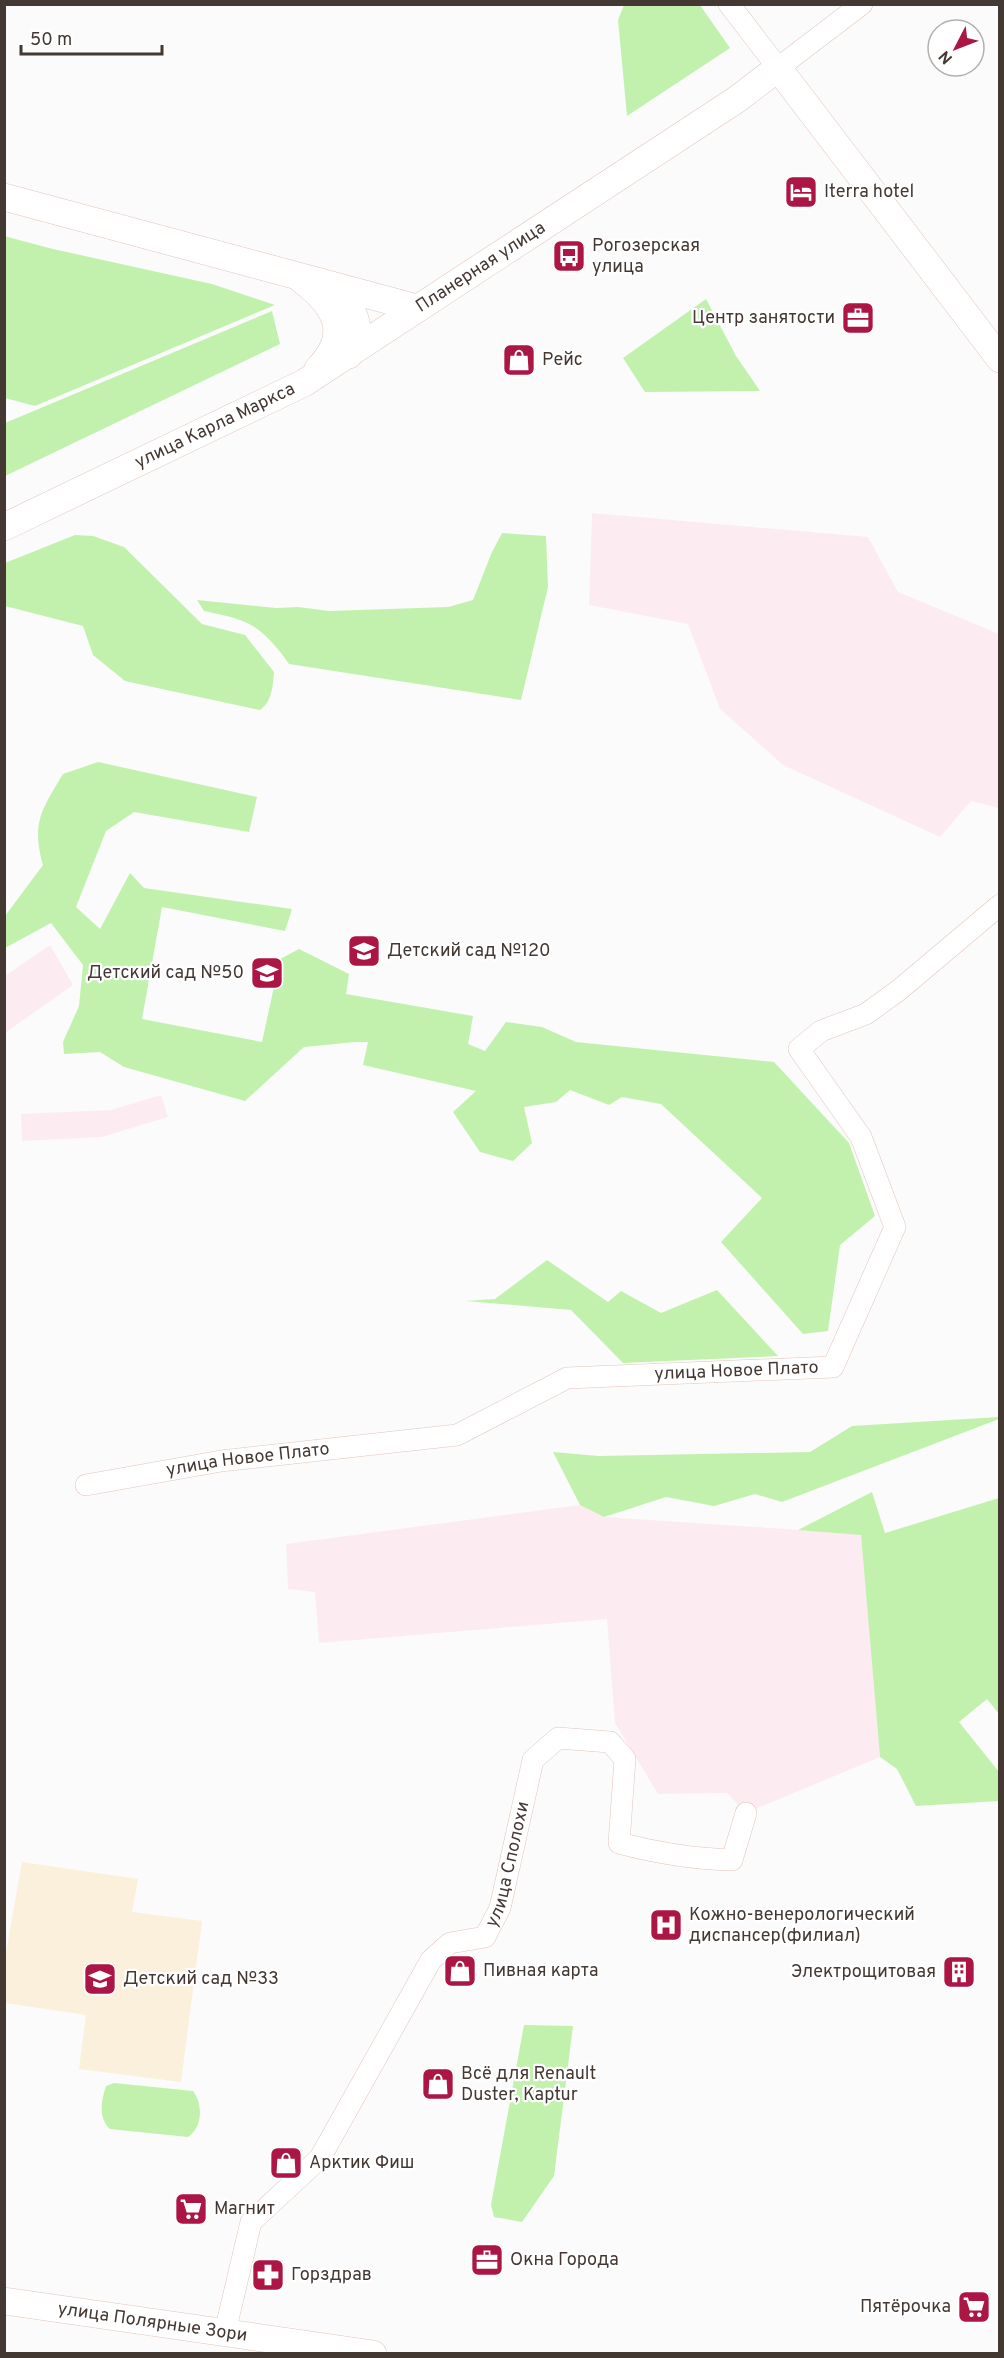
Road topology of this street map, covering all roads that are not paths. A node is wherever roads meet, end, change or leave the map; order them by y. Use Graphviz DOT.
graph roads {
  1 [pos="729,4"];
  2 [pos="862,4"];
  3 [pos="778,68"];
  4 [pos="4,197"];
  5 [pos="309,280"];
  6 [pos="417,308"];
  7 [pos="349,354"];
  8 [pos="999,359"];
  9 [pos="304,383"];
  10 [pos="4,527"];
  11 [pos="999,904"];
  12 [pos="86,1485"];
  13 [pos="746,1813"];
  14 [pos="4,2301"];
  15 [pos="225,2331"];
  16 [pos="373,2354"];
  1 -- 3 [label="street"];
  2 -- 3 [label="street"];
  3 -- 6 [label="main road, Планерная улица"];
  3 -- 8 [label="main road"];
  4 -- 5 [label="main road, Планерная улица"];
  5 -- 6 [label="main road, Планерная улица"];
  5 -- 7 [label="main road"];
  5 -- 9 [label="main road"];
  6 -- 7 [label="main road, улица Карла Маркса"];
  7 -- 9 [label="main road, улица Карла Маркса"];
  9 -- 10 [label="main road, улица Карла Маркса"];
  11 -- 12 [label="street, улица Новое Плато"];
  13 -- 15 [label="street, улица Сполохи"];
  14 -- 15 [label="main road, улица Полярные Зори"];
  15 -- 16 [label="main road, улица Полярные Зори"];
}
